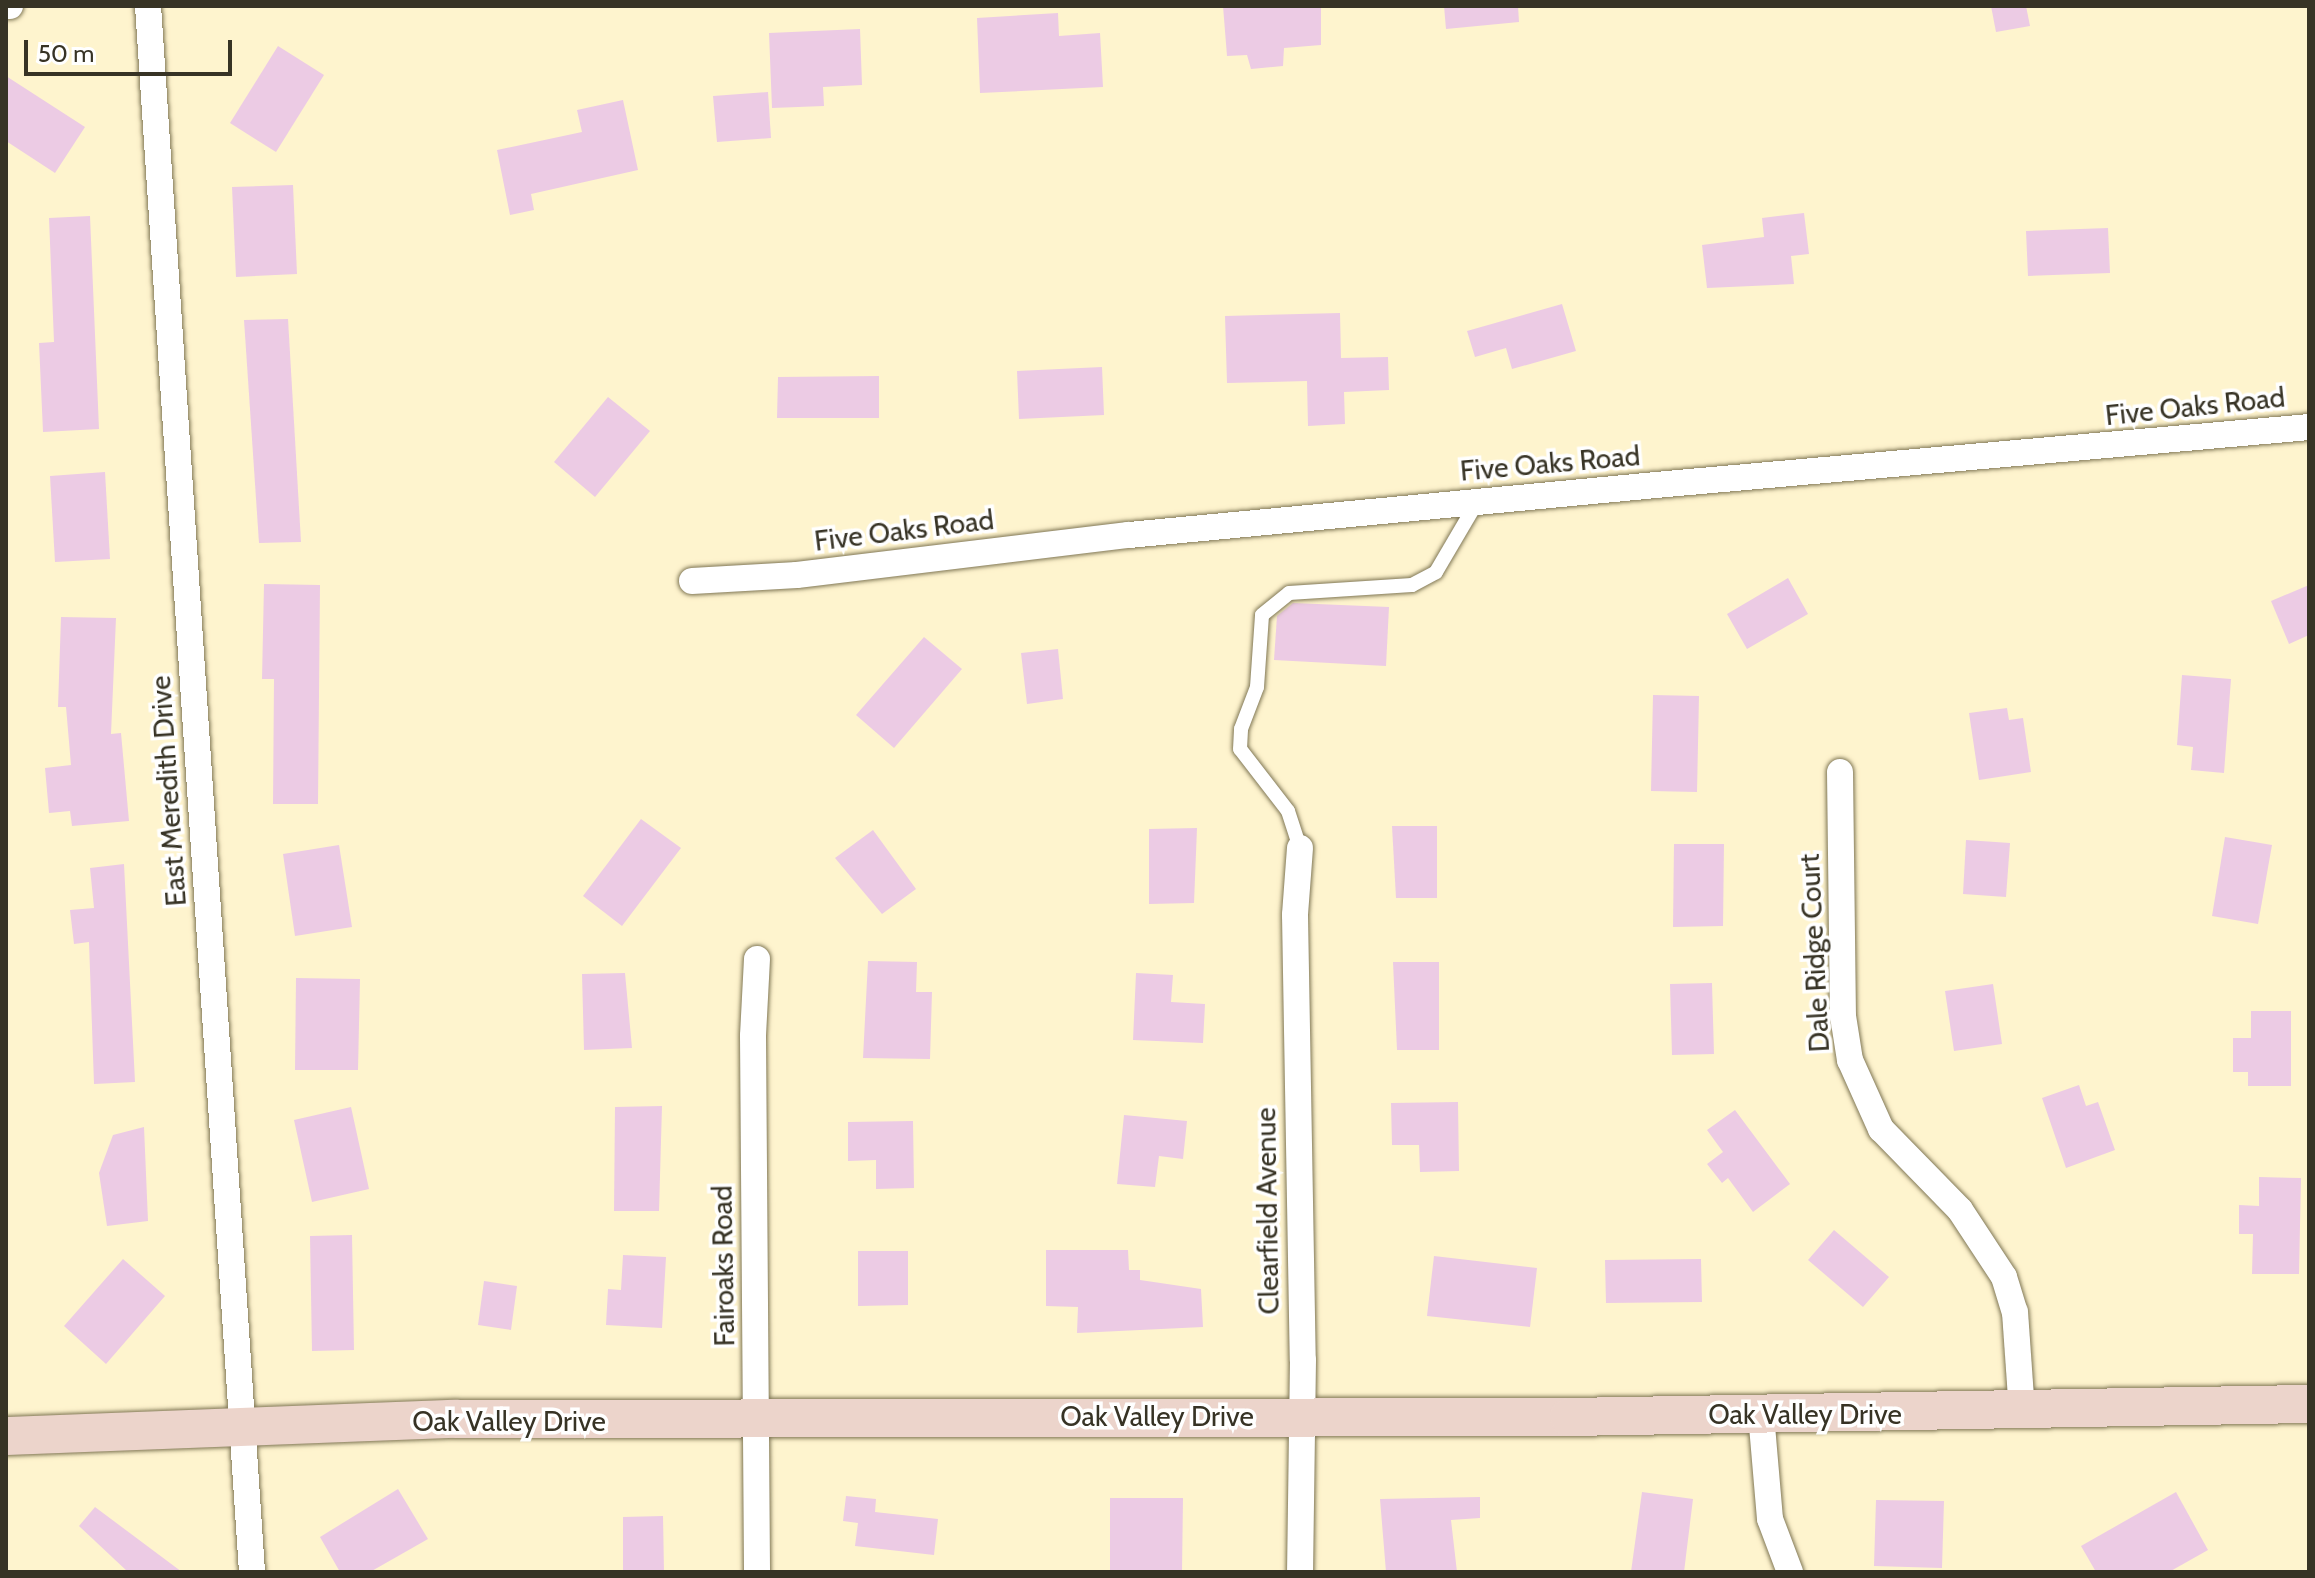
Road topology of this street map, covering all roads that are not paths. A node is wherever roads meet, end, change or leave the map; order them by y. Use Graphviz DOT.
graph roads {
  1 [pos="148,6"];
  2 [pos="2309,427"];
  3 [pos="1477,502"];
  4 [pos="692,581"];
  5 [pos="1840,772"];
  6 [pos="1300,848"];
  7 [pos="757,959"];
  8 [pos="2309,1404"];
  9 [pos="2022,1411"];
  10 [pos="1761,1414"];
  11 [pos="1301,1415"];
  12 [pos="756,1419"];
  13 [pos="243,1427"];
  14 [pos="6,1436"];
  15 [pos="252,1572"];
  16 [pos="757,1572"];
  17 [pos="1300,1572"];
  18 [pos="1790,1572"];
  1 -- 13 [label="street, East Meredith Drive"];
  2 -- 3 [label="street, Five Oaks Road"];
  3 -- 4 [label="street, Five Oaks Road"];
  3 -- 6 [label="lane"];
  5 -- 9 [label="street, Dale Ridge Court"];
  6 -- 11 [label="street, Clearfield Avenue"];
  7 -- 12 [label="street, Fairoaks Road"];
  8 -- 9 [label="street, Oak Valley Drive"];
  9 -- 10 [label="street, Oak Valley Drive"];
  10 -- 11 [label="street, Oak Valley Drive"];
  10 -- 18 [label="street"];
  11 -- 12 [label="street, Oak Valley Drive"];
  11 -- 17 [label="street, Clearfield Avenue"];
  12 -- 13 [label="street, Oak Valley Drive"];
  12 -- 16 [label="street, Fairoaks Road"];
  13 -- 14 [label="street, Oak Valley Drive"];
  13 -- 15 [label="street, East Meredith Drive"];
}
